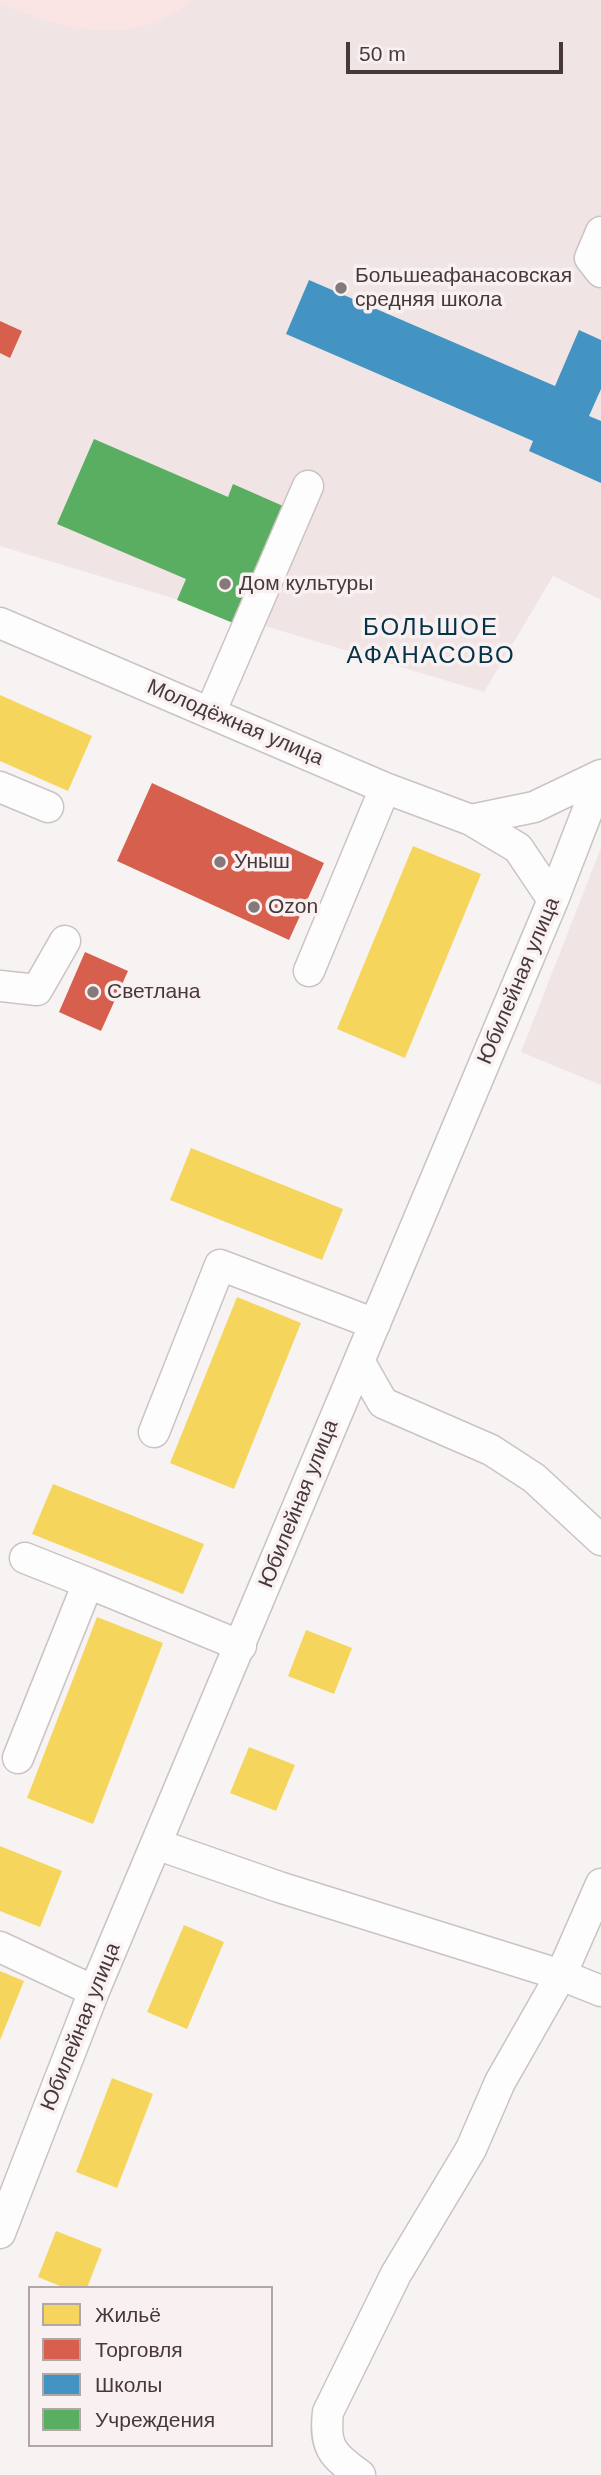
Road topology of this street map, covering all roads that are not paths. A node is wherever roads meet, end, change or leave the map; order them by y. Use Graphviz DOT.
graph roads {
  1 [pos="601,232"];
  2 [pos="601,272"];
  3 [pos="308,486"];
  4 [pos="0,623"];
  5 [pos="210,713"];
  6 [pos="601,775"];
  7 [pos="0,787"];
  8 [pos="385,788"];
  9 [pos="47,807"];
  10 [pos="471,820"];
  11 [pos="553,900"];
  12 [pos="65,941"];
  13 [pos="309,971"];
  14 [pos="0,986"];
  15 [pos="375,1324"];
  16 [pos="359,1361"];
  17 [pos="154,1432"];
  18 [pos="601,1540"];
  19 [pos="25,1558"];
  20 [pos="88,1583"];
  21 [pos="240,1646"];
  22 [pos="18,1758"];
  23 [pos="156,1844"];
  24 [pos="601,1884"];
  25 [pos="0,1947"];
  26 [pos="561,1975"];
  27 [pos="94,1991"];
  28 [pos="601,1991"];
  29 [pos="0,2233"];
  30 [pos="360,2475"];
  1 -- 2 [label="street"];
  3 -- 5 [label="street"];
  4 -- 5 [label="street, Молодёжная улица"];
  5 -- 8 [label="street, Молодёжная улица"];
  6 -- 10 [label="street"];
  6 -- 11 [label="street, Юбилейная улица"];
  7 -- 9 [label="street"];
  8 -- 10 [label="street, Молодёжная улица"];
  8 -- 13 [label="street"];
  10 -- 11 [label="street, Молодёжная улица"];
  11 -- 15 [label="street, Юбилейная улица"];
  12 -- 14 [label="street"];
  15 -- 16 [label="street, Юбилейная улица"];
  15 -- 17 [label="street"];
  16 -- 18 [label="street"];
  16 -- 21 [label="street, Юбилейная улица"];
  19 -- 20 [label="street"];
  20 -- 21 [label="street"];
  20 -- 22 [label="street"];
  21 -- 23 [label="street, Юбилейная улица"];
  23 -- 26 [label="street"];
  23 -- 27 [label="street, Юбилейная улица"];
  24 -- 26 [label="street"];
  25 -- 27 [label="street"];
  26 -- 28 [label="street"];
  26 -- 30 [label="street"];
  27 -- 29 [label="street, Юбилейная улица"];
}
